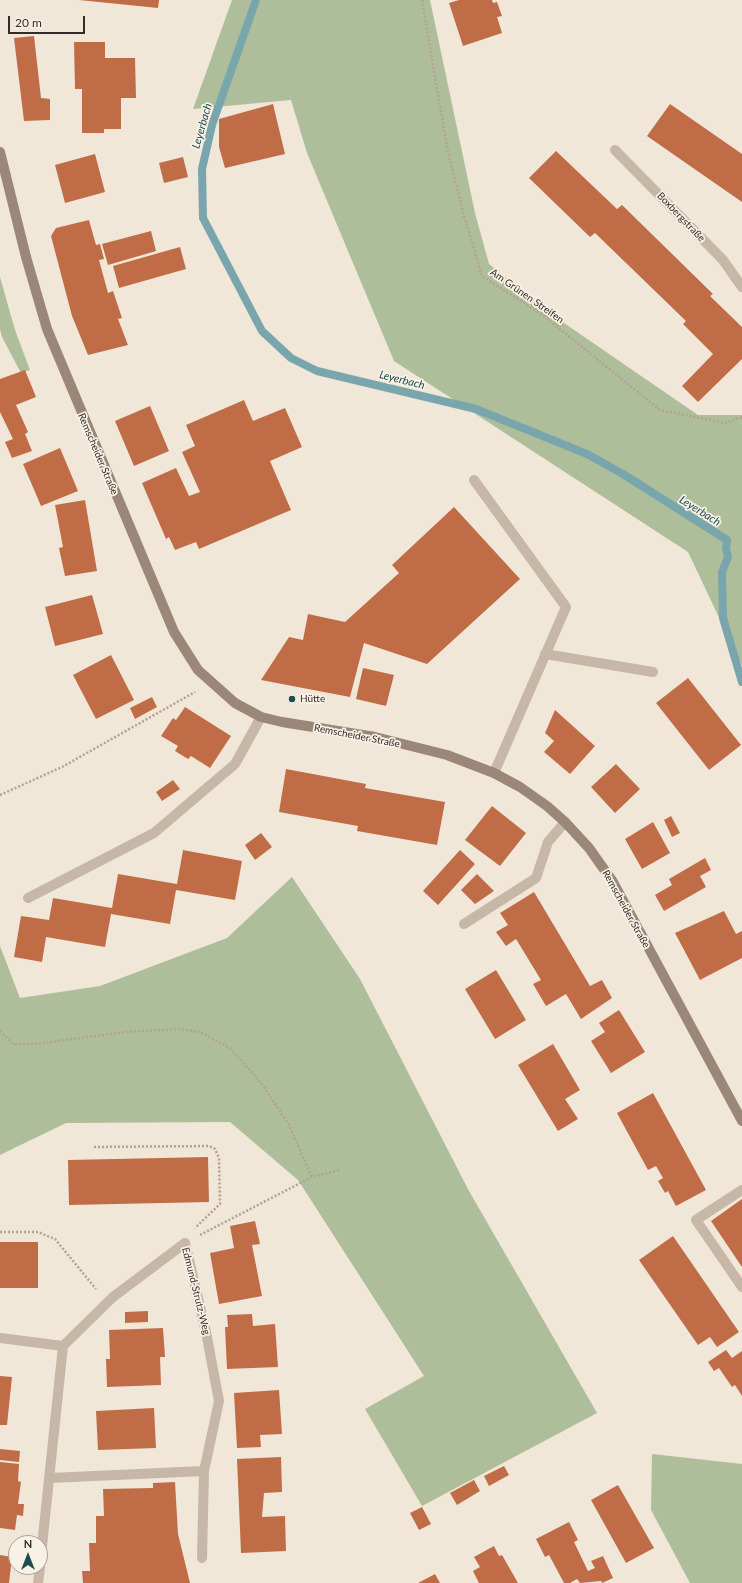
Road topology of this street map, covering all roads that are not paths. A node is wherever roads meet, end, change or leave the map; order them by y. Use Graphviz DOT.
graph roads {
  1 [pos="615,150"];
  2 [pos="0,152"];
  3 [pos="742,287"];
  4 [pos="474,480"];
  5 [pos="545,654"];
  6 [pos="653,672"];
  7 [pos="261,717"];
  8 [pos="494,773"];
  9 [pos="565,822"];
  10 [pos="28,898"];
  11 [pos="464,924"];
  12 [pos="742,1121"];
  13 [pos="742,1190"];
  14 [pos="742,1287"];
  15 [pos="0,1338"];
  16 [pos="63,1346"];
  17 [pos="204,1471"];
  18 [pos="50,1478"];
  19 [pos="44,1535"];
  20 [pos="202,1558"];
  1 -- 3 [label="street, Boxbergstraße"];
  2 -- 7 [label="main road, Remscheider Straße"];
  4 -- 5 [label="street"];
  5 -- 6 [label="street"];
  5 -- 8 [label="street"];
  7 -- 8 [label="main road, Remscheider Straße"];
  7 -- 10 [label="street"];
  8 -- 9 [label="main road, Remscheider Straße"];
  9 -- 11 [label="street"];
  9 -- 12 [label="main road, Remscheider Straße"];
  13 -- 14 [label="street"];
  15 -- 16 [label="street"];
  16 -- 17 [label="street, Edmund-Strutz-Weg"];
  16 -- 18 [label="street"];
  17 -- 18 [label="street"];
  17 -- 20 [label="street, Edmund-Strutz-Weg"];
  18 -- 19 [label="street"];
}
